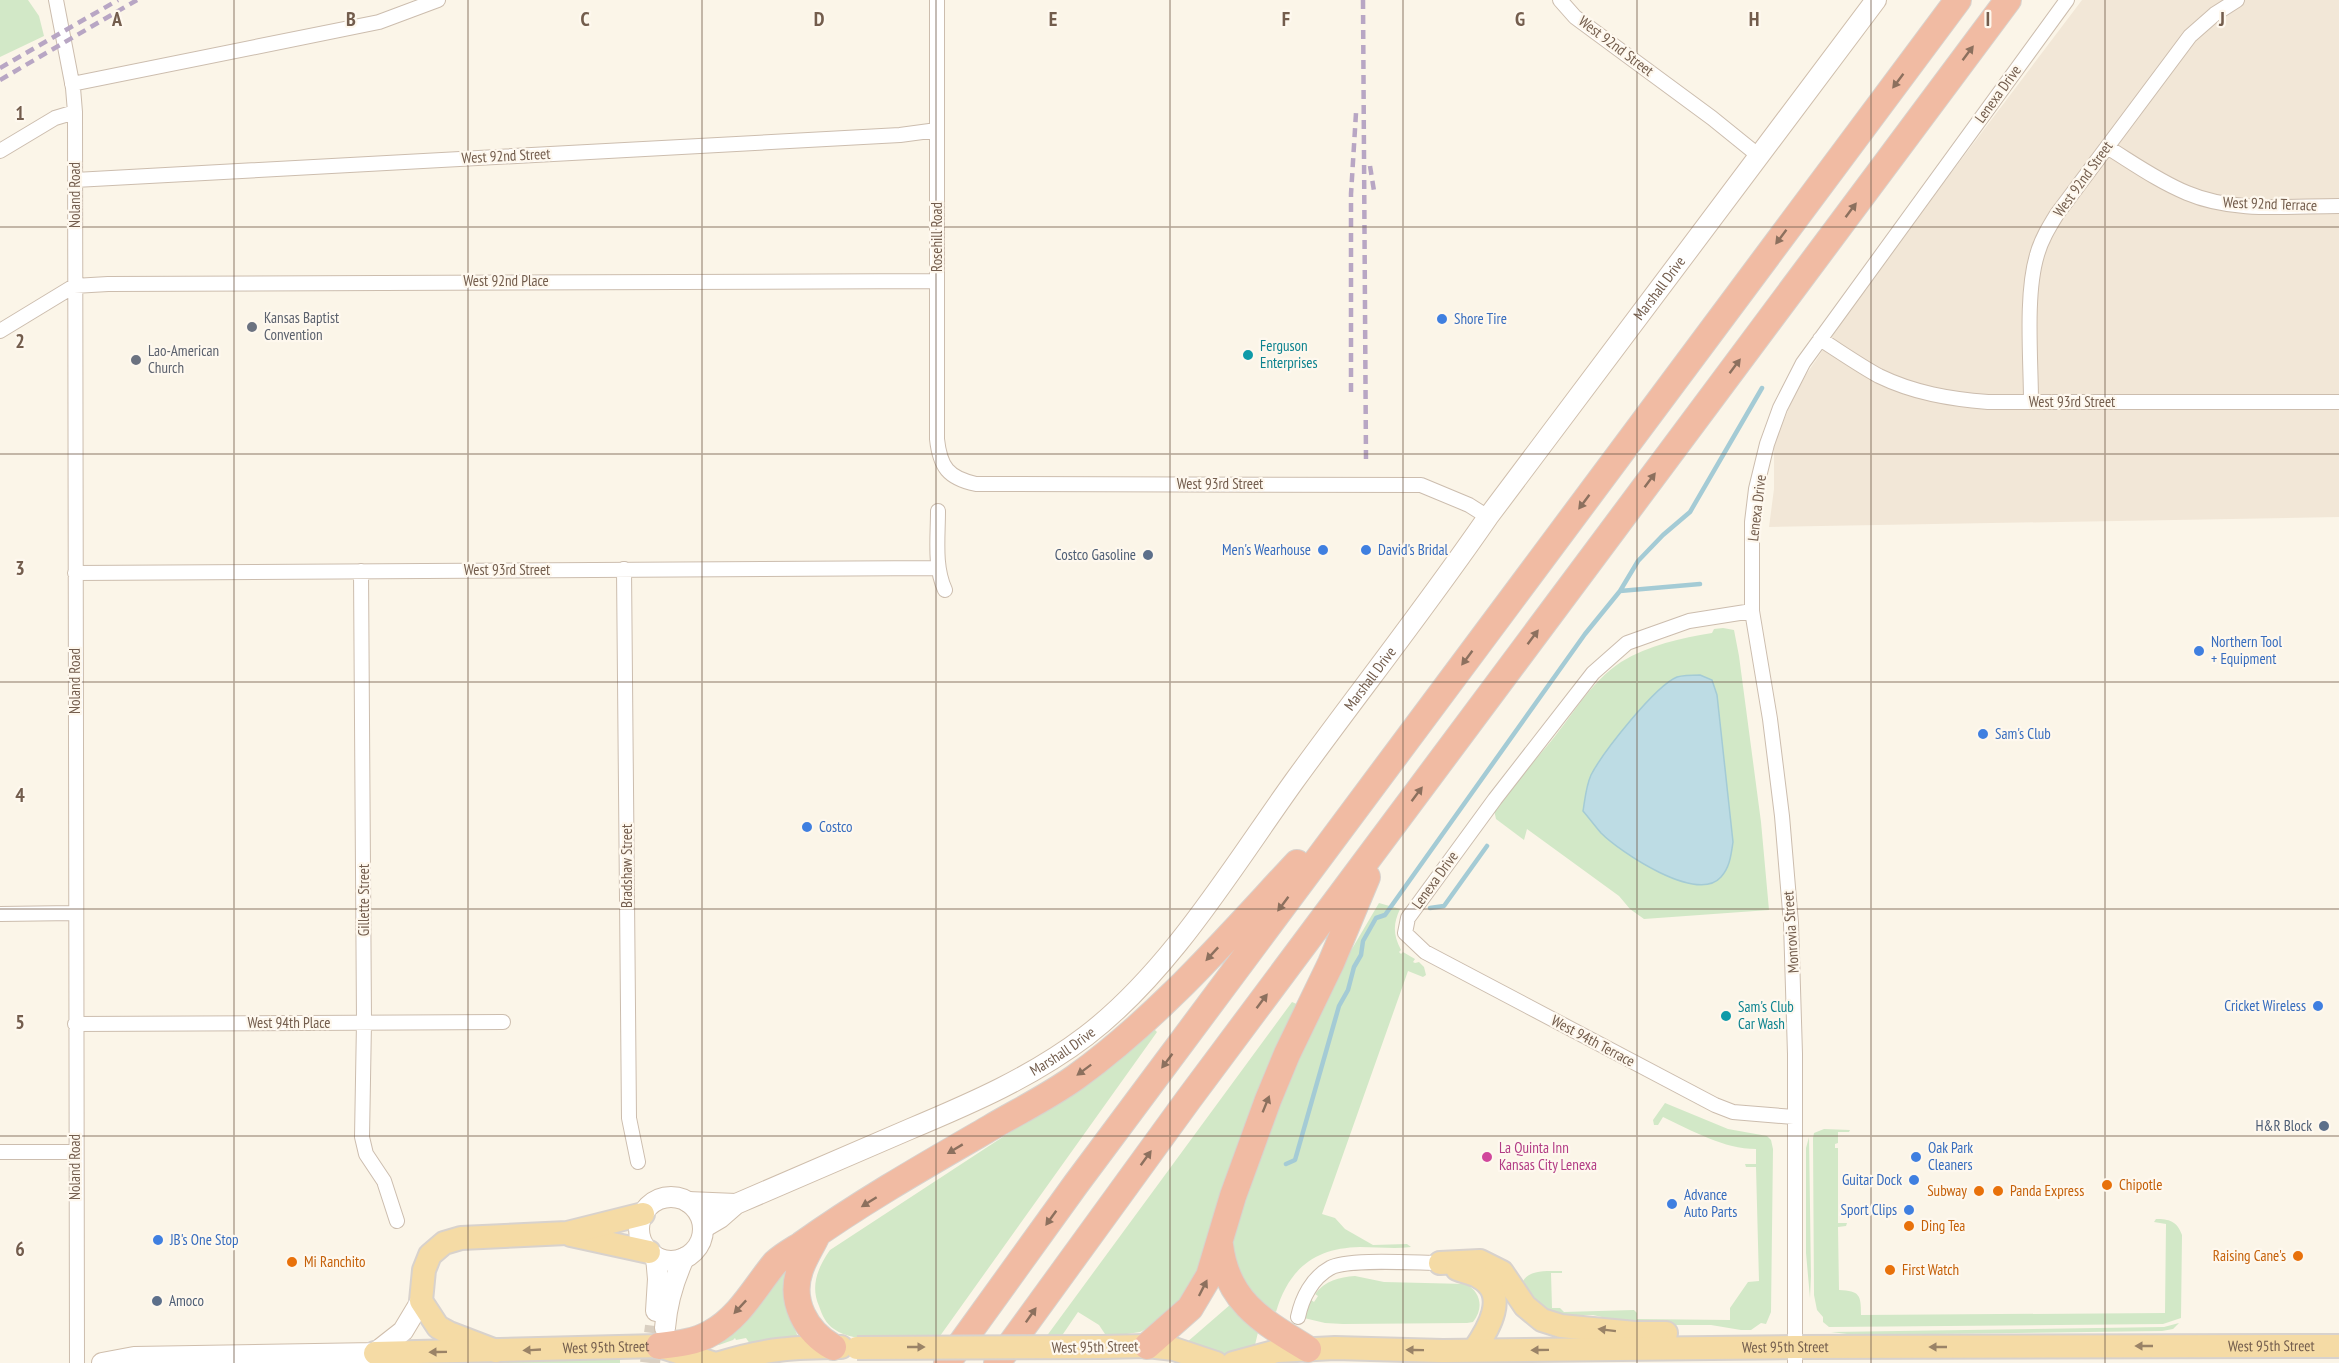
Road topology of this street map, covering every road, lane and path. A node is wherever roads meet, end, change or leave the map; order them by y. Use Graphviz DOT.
graph roads {
  1 [pos="56,0"];
  2 [pos="438,0"];
  3 [pos="937,0"];
  4 [pos="1560,0"];
  5 [pos="1876,0"];
  6 [pos="1958,0"];
  7 [pos="2007,0"];
  8 [pos="2067,0"];
  9 [pos="2237,0"];
  10 [pos="72,84"];
  11 [pos="75,112"];
  12 [pos="937,130"];
  13 [pos="2107,147"];
  14 [pos="0,151"];
  15 [pos="1759,156"];
  16 [pos="75,180"];
  17 [pos="2339,206"];
  18 [pos="937,281"];
  19 [pos="74,286"];
  20 [pos="0,331"];
  21 [pos="1820,339"];
  22 [pos="2031,402"];
  23 [pos="2339,402"];
  24 [pos="947,471"];
  25 [pos="938,511"];
  26 [pos="1488,518"];
  27 [pos="938,568"];
  28 [pos="624,569"];
  29 [pos="361,571"];
  30 [pos="75,573"];
  31 [pos="945,590"];
  32 [pos="1752,611"];
  33 [pos="1381,773"];
  34 [pos="1382,840"];
  35 [pos="75,913"];
  36 [pos="0,914"];
  37 [pos="1405,933"];
  38 [pos="364,1022"];
  39 [pos="503,1022"];
  40 [pos="75,1024"];
  41 [pos="1794,1117"];
  42 [pos="0,1152"];
  43 [pos="75,1152"];
  44 [pos="638,1162"];
  45 [pos="688,1202"];
  46 [pos="736,1204"];
  47 [pos="643,1214"];
  48 [pos="396,1221"];
  49 [pos="703,1228"];
  50 [pos="819,1232"];
  51 [pos="567,1233"];
  52 [pos="1220,1242"];
  53 [pos="652,1255"];
  54 [pos="684,1258"];
  55 [pos="1440,1263"];
  56 [pos="421,1301"];
  57 [pos="1298,1317"];
  58 [pos="659,1333"];
  59 [pos="1147,1346"];
  60 [pos="2339,1346"];
  61 [pos="845,1347"];
  62 [pos="1308,1348"];
  63 [pos="1725,1348"];
  64 [pos="1474,1350"];
  65 [pos="496,1351"];
  66 [pos="375,1353"];
  67 [pos="1795,1355"];
  68 [pos="2204,1357"];
  69 [pos="77,1363"];
  70 [pos="102,1363"];
  71 [pos="712,1363"];
  72 [pos="720,1363"];
  73 [pos="947,1363"];
  74 [pos="997,1363"];
  75 [pos="1216,1363"];
  76 [pos="1233,1363"];
  1 -- 10 [label="street, Noland Road"];
  2 -- 10 [label="street"];
  3 -- 12 [label="street, Rosehill Road"];
  4 -- 15 [label="street, West 92nd Street"];
  5 -- 15 [label="street, Marshall Drive"];
  6 -- 33 [label="highway, one-way"];
  34 -- 7 [label="highway, one-way"];
  8 -- 21 [label="street, Lenexa Drive"];
  9 -- 13 [label="street, West 92nd Street"];
  10 -- 11 [label="street, Noland Road"];
  11 -- 14 [label="street"];
  11 -- 16 [label="street, Noland Road"];
  12 -- 16 [label="street, West 92nd Street"];
  12 -- 18 [label="street, Rosehill Road"];
  13 -- 17 [label="street, West 92nd Terrace"];
  13 -- 22 [label="street, West 92nd Street"];
  15 -- 26 [label="street, Marshall Drive"];
  16 -- 19 [label="street, Noland Road"];
  18 -- 19 [label="street, West 92nd Place"];
  18 -- 24 [label="street, Rosehill Road"];
  19 -- 20 [label="street"];
  19 -- 30 [label="street, Noland Road"];
  21 -- 22 [label="street, West 93rd Street"];
  21 -- 32 [label="street, Lenexa Drive"];
  22 -- 23 [label="street, West 93rd Street"];
  24 -- 26 [label="street, West 93rd Street"];
  25 -- 27 [label="street"];
  26 -- 46 [label="street, Marshall Drive"];
  27 -- 28 [label="street, West 93rd Street"];
  27 -- 31 [label="street"];
  28 -- 29 [label="street, West 93rd Street"];
  28 -- 44 [label="street, Bradshaw Street"];
  29 -- 30 [label="street, West 93rd Street"];
  29 -- 38 [label="street, Gillette Street"];
  30 -- 35 [label="street, Noland Road"];
  32 -- 37 [label="street, Lenexa Drive"];
  32 -- 41 [label="street, Monrovia Street"];
  33 -- 50 [label="highway, one-way"];
  33 -- 73 [label="highway, one-way"];
  52 -- 34 [label="highway, one-way"];
  74 -- 34 [label="highway, one-way"];
  35 -- 36 [label="street"];
  35 -- 40 [label="street, Noland Road"];
  37 -- 41 [label="street, West 94th Terrace"];
  38 -- 39 [label="street, West 94th Place"];
  38 -- 40 [label="street, West 94th Place"];
  38 -- 48 [label="street, Gillette Street"];
  40 -- 43 [label="street, Noland Road"];
  41 -- 67 [label="street, Monrovia Street"];
  42 -- 43 [label="street"];
  43 -- 69 [label="street, Noland Road"];
  45 -- 46 [label="street, Marshall Drive"];
  45 -- 47 [label="street"];
  45 -- 49 [label="street"];
  46 -- 49 [label="street, Marshall Drive"];
  47 -- 51 [label="main road"];
  47 -- 53 [label="street"];
  49 -- 54 [label="street"];
  50 -- 58 [label="highway, one-way"];
  50 -- 61 [label="highway"];
  51 -- 53 [label="main road"];
  51 -- 56 [label="main road"];
  59 -- 52 [label="highway, one-way"];
  52 -- 62 [label="highway"];
  53 -- 54 [label="street"];
  53 -- 58 [label="street"];
  54 -- 58 [label="street"];
  55 -- 57 [label="street"];
  63 -- 55 [label="main road, one-way"];
  55 -- 64 [label="main road"];
  56 -- 65 [label="main road"];
  56 -- 66 [label="street"];
  58 -- 65 [label="main road, West 95th Street, one-way"];
  58 -- 71 [label="main road, West 95th Street"];
  61 -- 59 [label="main road, West 95th Street, one-way, bridge"];
  59 -- 75 [label="main road, West 95th Street"];
  60 -- 68 [label="main road, West 95th Street"];
  61 -- 72 [label="main road, West 95th Street"];
  64 -- 62 [label="main road, West 95th Street, one-way"];
  62 -- 76 [label="main road, West 95th Street"];
  63 -- 64 [label="main road, West 95th Street, one-way"];
  63 -- 67 [label="main road, West 95th Street"];
  65 -- 66 [label="main road, West 95th Street, one-way"];
  66 -- 70 [label="street, West 95th Street"];
  68 -- 67 [label="main road, West 95th Street, one-way"];
}
